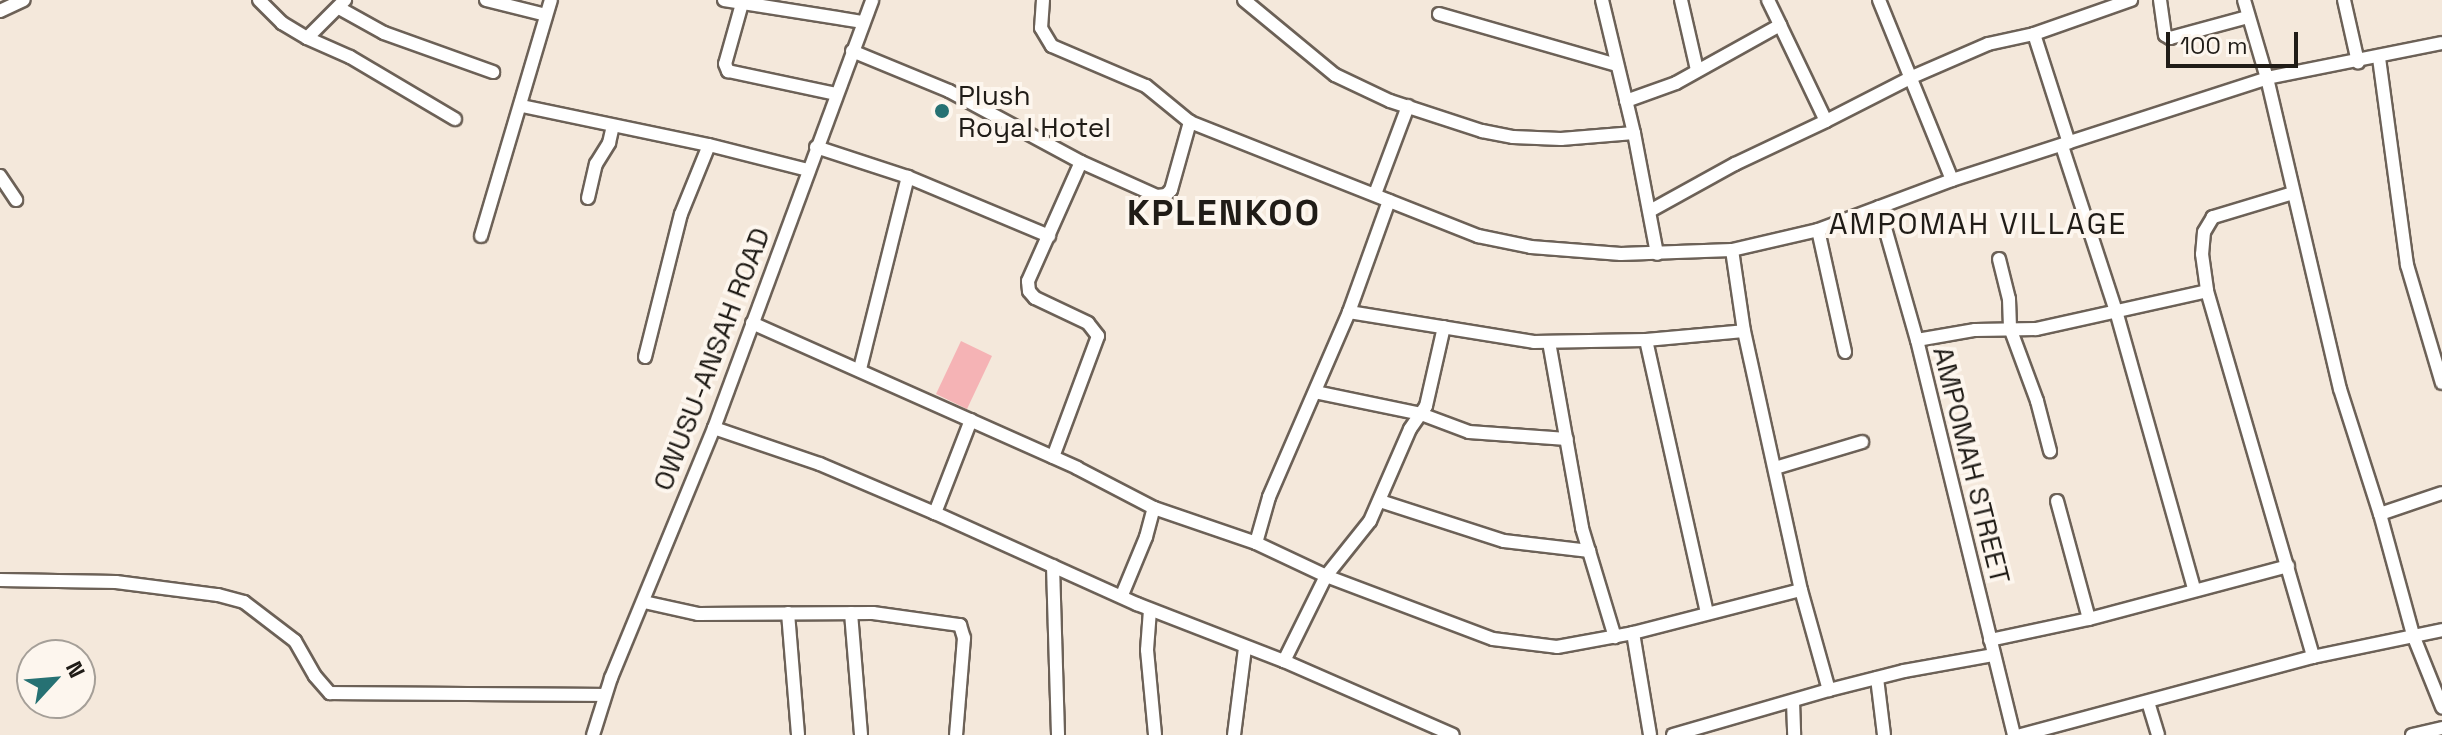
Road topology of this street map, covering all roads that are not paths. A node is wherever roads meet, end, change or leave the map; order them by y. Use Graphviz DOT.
graph roads {
  1 [pos="24,0"];
  2 [pos="259,0"];
  3 [pos="486,0"];
  4 [pos="551,0"];
  5 [pos="724,0"];
  6 [pos="872,0"];
  7 [pos="1043,0"];
  8 [pos="1244,0"];
  9 [pos="1602,0"];
  10 [pos="1681,0"];
  11 [pos="1768,0"];
  12 [pos="1879,0"];
  13 [pos="2131,0"];
  14 [pos="2160,0"];
  15 [pos="2244,0"];
  16 [pos="2344,0"];
  17 [pos="743,1"];
  18 [pos="342,4"];
  19 [pos="0,11"];
  20 [pos="1439,14"];
  21 [pos="546,15"];
  22 [pos="2248,17"];
  23 [pos="863,22"];
  24 [pos="1780,25"];
  25 [pos="2034,34"];
  26 [pos="307,38"];
  27 [pos="2442,43"];
  28 [pos="852,51"];
  29 [pos="2379,58"];
  30 [pos="2358,62"];
  31 [pos="1617,65"];
  32 [pos="1697,70"];
  33 [pos="493,72"];
  34 [pos="1912,77"];
  35 [pos="2267,78"];
  36 [pos="836,94"];
  37 [pos="1626,101"];
  38 [pos="522,106"];
  39 [pos="1408,106"];
  40 [pos="455,119"];
  41 [pos="1826,121"];
  42 [pos="1190,122"];
  43 [pos="613,126"];
  44 [pos="1634,133"];
  45 [pos="709,145"];
  46 [pos="2066,145"];
  47 [pos="816,147"];
  48 [pos="1081,162"];
  49 [pos="808,170"];
  50 [pos="0,176"];
  51 [pos="908,177"];
  52 [pos="1952,180"];
  53 [pos="2293,193"];
  54 [pos="1375,194"];
  55 [pos="588,198"];
  56 [pos="16,200"];
  57 [pos="1389,201"];
  58 [pos="1879,207"];
  59 [pos="1650,211"];
  60 [pos="1818,230"];
  61 [pos="481,236"];
  62 [pos="1049,236"];
  63 [pos="1732,250"];
  64 [pos="1657,254"];
  65 [pos="1999,259"];
  66 [pos="2207,291"];
  67 [pos="2116,311"];
  68 [pos="1349,312"];
  69 [pos="752,323"];
  70 [pos="1444,327"];
  71 [pos="2010,328"];
  72 [pos="1744,331"];
  73 [pos="1646,340"];
  74 [pos="1917,340"];
  75 [pos="1549,342"];
  76 [pos="1845,352"];
  77 [pos="645,357"];
  78 [pos="860,369"];
  79 [pos="2442,383"];
  80 [pos="1315,392"];
  81 [pos="1421,414"];
  82 [pos="971,420"];
  83 [pos="714,428"];
  84 [pos="1567,439"];
  85 [pos="1862,442"];
  86 [pos="2050,451"];
  87 [pos="1053,457"];
  88 [pos="1775,468"];
  89 [pos="2442,493"];
  90 [pos="1380,501"];
  91 [pos="2057,501"];
  92 [pos="1154,508"];
  93 [pos="935,513"];
  94 [pos="2380,514"];
  95 [pos="1256,543"];
  96 [pos="1589,551"];
  97 [pos="1053,566"];
  98 [pos="2288,566"];
  99 [pos="1326,576"];
  100 [pos="0,580"];
  101 [pos="2194,589"];
  102 [pos="1801,590"];
  103 [pos="1122,595"];
  104 [pos="644,602"];
  105 [pos="1150,610"];
  106 [pos="788,613"];
  107 [pos="851,613"];
  108 [pos="1707,613"];
  109 [pos="2089,619"];
  110 [pos="2442,630"];
  111 [pos="1633,633"];
  112 [pos="2413,635"];
  113 [pos="1615,637"];
  114 [pos="1990,640"];
  115 [pos="1245,648"];
  116 [pos="1993,655"];
  117 [pos="2313,657"];
  118 [pos="1284,661"];
  119 [pos="1877,678"];
  120 [pos="1829,690"];
  121 [pos="605,695"];
  122 [pos="1793,701"];
  123 [pos="2148,702"];
  124 [pos="2442,707"];
  125 [pos="2442,728"];
  126 [pos="1700,732"];
  127 [pos="593,735"];
  128 [pos="798,735"];
  129 [pos="861,735"];
  130 [pos="956,735"];
  131 [pos="1058,735"];
  132 [pos="1155,735"];
  133 [pos="1234,735"];
  134 [pos="1453,735"];
  135 [pos="1650,735"];
  136 [pos="1673,735"];
  137 [pos="1794,735"];
  138 [pos="1884,735"];
  139 [pos="2014,735"];
  140 [pos="2021,735"];
  141 [pos="2158,735"];
  142 [pos="2413,735"];
  1 -- 19 [label="street"];
  2 -- 26 [label="street"];
  3 -- 21 [label="street"];
  4 -- 21 [label="street"];
  5 -- 17 [label="street"];
  6 -- 23 [label="street, OWUSU-ANSAH ROAD"];
  7 -- 42 [label="street"];
  8 -- 39 [label="street"];
  9 -- 31 [label="street"];
  10 -- 32 [label="street"];
  11 -- 24 [label="street"];
  12 -- 34 [label="street"];
  13 -- 25 [label="street"];
  14 -- 22 [label="street"];
  15 -- 22 [label="street"];
  16 -- 30 [label="street"];
  17 -- 23 [label="street"];
  17 -- 36 [label="street"];
  18 -- 26 [label="street"];
  18 -- 33 [label="street"];
  20 -- 31 [label="street"];
  21 -- 38 [label="street"];
  22 -- 35 [label="street"];
  23 -- 28 [label="street, OWUSU-ANSAH ROAD"];
  24 -- 32 [label="street"];
  24 -- 41 [label="street"];
  25 -- 34 [label="street"];
  25 -- 46 [label="street"];
  26 -- 40 [label="street"];
  27 -- 29 [label="street"];
  28 -- 36 [label="street, OWUSU-ANSAH ROAD"];
  28 -- 48 [label="street"];
  29 -- 30 [label="street"];
  29 -- 79 [label="street"];
  30 -- 35 [label="street"];
  31 -- 37 [label="street"];
  32 -- 37 [label="street"];
  34 -- 41 [label="street"];
  34 -- 52 [label="street"];
  35 -- 46 [label="street"];
  35 -- 53 [label="street"];
  36 -- 47 [label="street, OWUSU-ANSAH ROAD"];
  37 -- 44 [label="street"];
  38 -- 43 [label="street"];
  38 -- 61 [label="street"];
  39 -- 44 [label="street"];
  39 -- 54 [label="street"];
  41 -- 59 [label="street"];
  42 -- 48 [label="street"];
  42 -- 54 [label="street"];
  43 -- 45 [label="street"];
  43 -- 55 [label="street"];
  44 -- 59 [label="street"];
  45 -- 49 [label="street"];
  45 -- 77 [label="street"];
  46 -- 52 [label="street"];
  46 -- 67 [label="street"];
  47 -- 49 [label="street, OWUSU-ANSAH ROAD"];
  47 -- 51 [label="street"];
  48 -- 62 [label="street"];
  49 -- 69 [label="street, OWUSU-ANSAH ROAD"];
  50 -- 56 [label="street"];
  51 -- 62 [label="street"];
  51 -- 78 [label="street"];
  52 -- 58 [label="street"];
  53 -- 66 [label="street"];
  53 -- 94 [label="street"];
  54 -- 57 [label="street"];
  57 -- 64 [label="street"];
  57 -- 68 [label="street"];
  58 -- 60 [label="street"];
  58 -- 74 [label="street, AMPOMAH STREET"];
  59 -- 64 [label="street"];
  60 -- 63 [label="street"];
  60 -- 76 [label="street"];
  62 -- 87 [label="street"];
  63 -- 64 [label="street"];
  63 -- 72 [label="street"];
  65 -- 71 [label="street"];
  66 -- 67 [label="street"];
  66 -- 98 [label="street"];
  67 -- 71 [label="street"];
  67 -- 101 [label="street"];
  68 -- 70 [label="street"];
  68 -- 80 [label="street"];
  69 -- 78 [label="street"];
  69 -- 83 [label="street, OWUSU-ANSAH ROAD"];
  70 -- 75 [label="street"];
  70 -- 81 [label="street"];
  71 -- 74 [label="street"];
  71 -- 86 [label="street"];
  72 -- 73 [label="street"];
  72 -- 88 [label="street"];
  73 -- 75 [label="street"];
  73 -- 108 [label="street"];
  74 -- 114 [label="street, AMPOMAH STREET"];
  75 -- 84 [label="street"];
  78 -- 82 [label="street"];
  80 -- 81 [label="street"];
  80 -- 95 [label="street"];
  81 -- 84 [label="street"];
  81 -- 90 [label="street"];
  82 -- 87 [label="street"];
  82 -- 93 [label="street"];
  83 -- 93 [label="street"];
  83 -- 104 [label="street, OWUSU-ANSAH ROAD"];
  84 -- 96 [label="street"];
  85 -- 88 [label="street"];
  87 -- 92 [label="street"];
  88 -- 102 [label="street"];
  89 -- 94 [label="street"];
  90 -- 96 [label="street"];
  90 -- 99 [label="street"];
  91 -- 109 [label="street"];
  92 -- 95 [label="street"];
  92 -- 103 [label="street"];
  93 -- 97 [label="street"];
  94 -- 112 [label="street"];
  95 -- 99 [label="street"];
  96 -- 113 [label="street"];
  97 -- 103 [label="street"];
  97 -- 131 [label="street"];
  98 -- 101 [label="street"];
  98 -- 117 [label="street"];
  99 -- 113 [label="street"];
  99 -- 118 [label="street"];
  100 -- 121 [label="street"];
  101 -- 109 [label="street"];
  102 -- 108 [label="street"];
  102 -- 120 [label="street"];
  103 -- 105 [label="street"];
  104 -- 106 [label="street"];
  104 -- 121 [label="street, OWUSU-ANSAH ROAD"];
  105 -- 115 [label="street"];
  105 -- 132 [label="street"];
  106 -- 107 [label="street"];
  106 -- 128 [label="street"];
  107 -- 129 [label="street"];
  107 -- 130 [label="street"];
  108 -- 111 [label="street"];
  109 -- 114 [label="street"];
  110 -- 112 [label="street"];
  111 -- 113 [label="street"];
  111 -- 135 [label="street"];
  112 -- 117 [label="street"];
  112 -- 124 [label="street"];
  114 -- 116 [label="street, AMPOMAH STREET"];
  115 -- 118 [label="street"];
  115 -- 133 [label="street"];
  116 -- 119 [label="street"];
  116 -- 139 [label="street, AMPOMAH STREET"];
  117 -- 123 [label="street"];
  118 -- 134 [label="street"];
  119 -- 120 [label="street"];
  119 -- 138 [label="street"];
  120 -- 122 [label="street"];
  121 -- 127 [label="street, OWUSU-ANSAH ROAD"];
  122 -- 126 [label="street"];
  122 -- 137 [label="street"];
  123 -- 140 [label="street"];
  123 -- 141 [label="street"];
  125 -- 142 [label="street"];
  126 -- 136 [label="street"];
}
